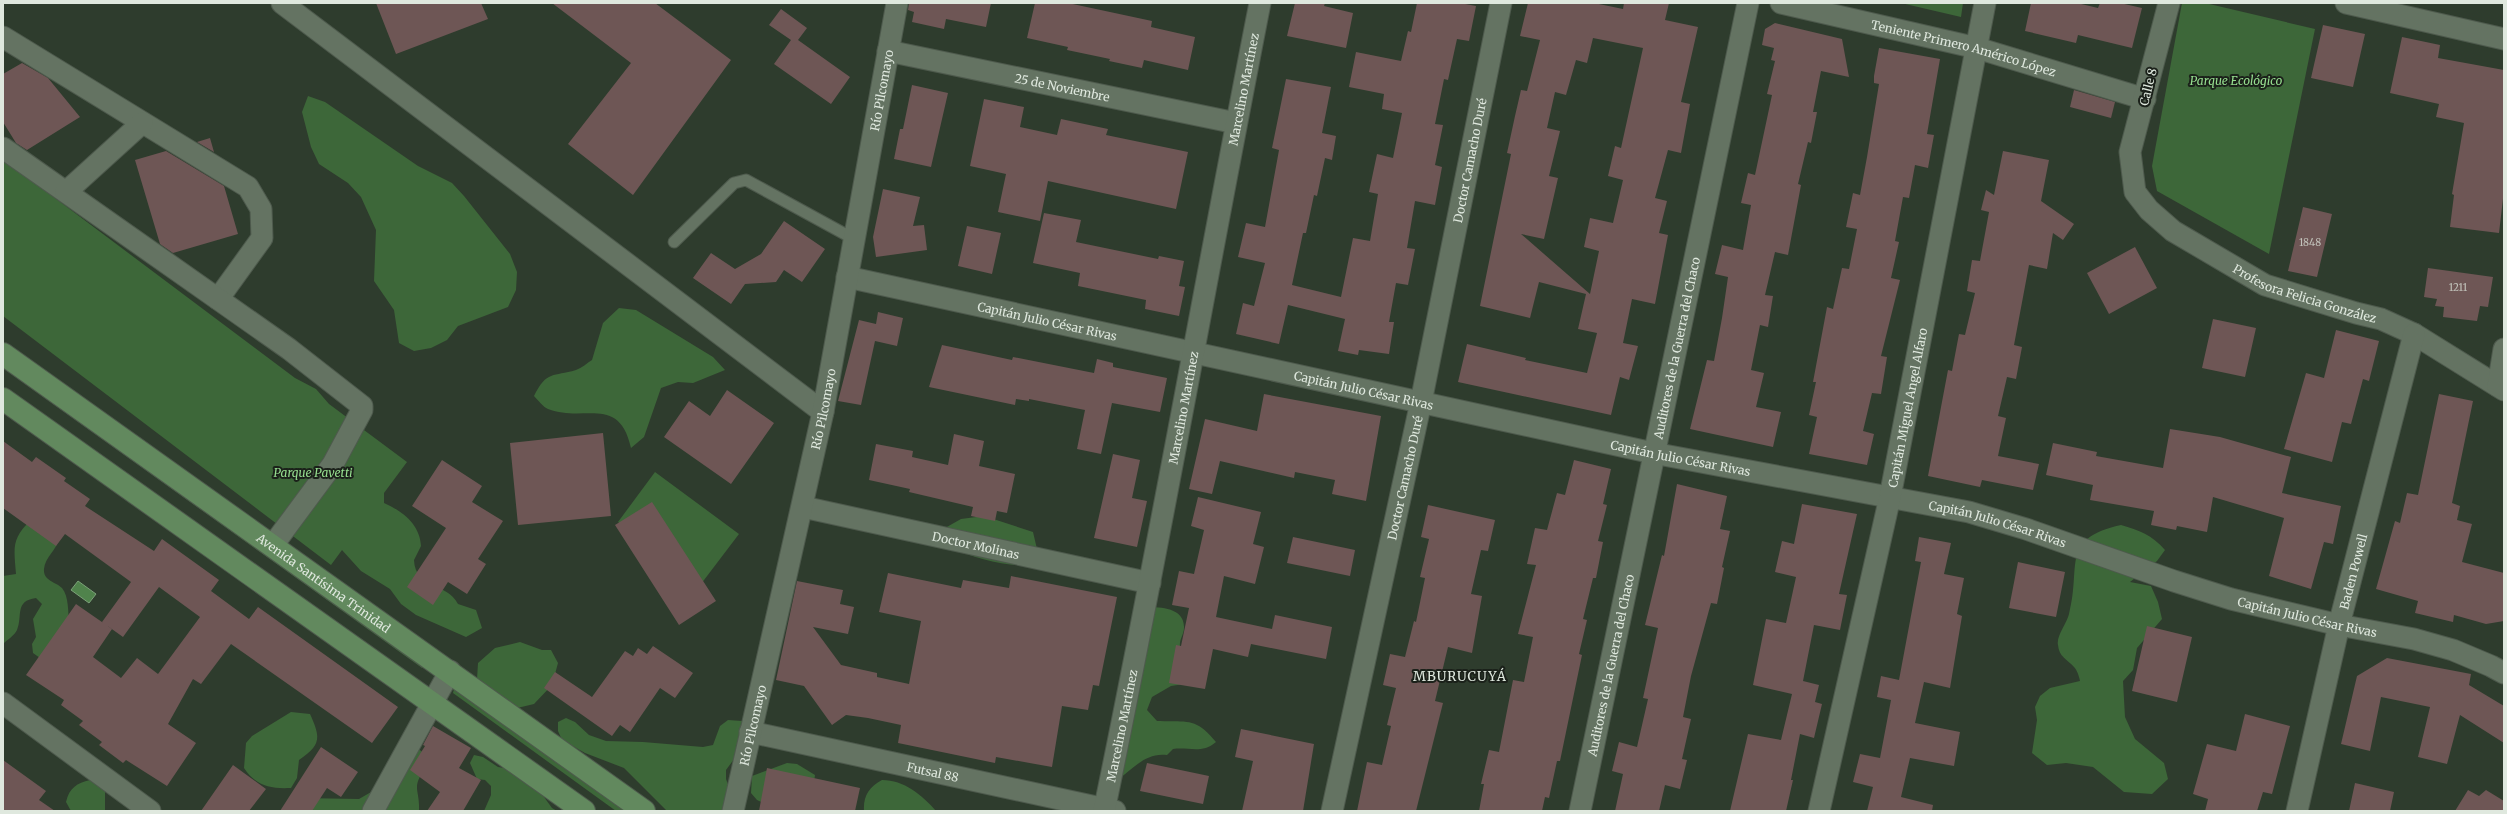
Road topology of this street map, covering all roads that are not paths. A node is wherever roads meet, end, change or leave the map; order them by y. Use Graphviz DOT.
graph roads {
  1 [pos="282,3"];
  2 [pos="897,3"];
  3 [pos="1260,3"];
  4 [pos="1501,3"];
  5 [pos="1748,3"];
  6 [pos="1781,3"];
  7 [pos="1985,3"];
  8 [pos="2169,3"];
  9 [pos="2346,3"];
  10 [pos="2393,8"];
  11 [pos="3,37"];
  12 [pos="2504,39"];
  13 [pos="1977,48"];
  14 [pos="888,51"];
  15 [pos="2145,99"];
  16 [pos="142,123"];
  17 [pos="1236,123"];
  18 [pos="3,148"];
  19 [pos="2132,170"];
  20 [pos="66,192"];
  21 [pos="854,239"];
  22 [pos="674,242"];
  23 [pos="847,277"];
  24 [pos="218,299"];
  25 [pos="2414,334"];
  26 [pos="2504,349"];
  27 [pos="3,354"];
  28 [pos="1191,354"];
  29 [pos="2501,388"];
  30 [pos="3,399"];
  31 [pos="1421,402"];
  32 [pos="823,412"];
  33 [pos="1653,453"];
  34 [pos="1890,498"];
  35 [pos="803,507"];
  36 [pos="273,545"];
  37 [pos="1150,583"];
  38 [pos="2339,625"];
  39 [pos="450,671"];
  40 [pos="2504,673"];
  41 [pos="3,702"];
  42 [pos="432,704"];
  43 [pos="750,732"];
  44 [pos="1108,810"];
  45 [pos="150,811"];
  46 [pos="373,811"];
  47 [pos="584,811"];
  48 [pos="644,811"];
  49 [pos="733,811"];
  50 [pos="1332,811"];
  51 [pos="1580,811"];
  52 [pos="1819,811"];
  53 [pos="2297,811"];
  1 -- 32 [label="street"];
  2 -- 14 [label="street, Río Pilcomayo"];
  3 -- 17 [label="street, Marcelino Martínez"];
  4 -- 31 [label="street, Doctor Camacho Duré"];
  5 -- 33 [label="street, Auditores de la Guerra del Chaco"];
  6 -- 13 [label="street, Teniente Primero Américo López"];
  7 -- 13 [label="street, Capitán Miguel Angel Alfaro"];
  8 -- 15 [label="street, Calle 8"];
  9 -- 10 [label="street"];
  10 -- 12 [label="street"];
  11 -- 16 [label="street"];
  13 -- 15 [label="street, Teniente Primero Américo López"];
  13 -- 34 [label="street, Capitán Miguel Angel Alfaro"];
  14 -- 17 [label="street, 25 de Noviembre"];
  14 -- 21 [label="street, Río Pilcomayo"];
  15 -- 19 [label="street, Calle 8"];
  16 -- 20 [label="street"];
  16 -- 24 [label="street"];
  17 -- 28 [label="street, Marcelino Martínez"];
  18 -- 20 [label="street"];
  19 -- 25 [label="street, Profesora Felicia González"];
  20 -- 24 [label="street"];
  21 -- 22 [label="lane"];
  21 -- 23 [label="street, Río Pilcomayo"];
  23 -- 28 [label="street, Capitán Julio César Rivas"];
  23 -- 32 [label="street, Río Pilcomayo"];
  24 -- 36 [label="street"];
  25 -- 29 [label="street, Profesora Felicia González"];
  25 -- 38 [label="street, Baden Powell"];
  26 -- 29 [label="street"];
  27 -- 36 [label="main road, Avenida Santísima Trinidad"];
  28 -- 31 [label="street, Capitán Julio César Rivas"];
  28 -- 37 [label="street, Marcelino Martínez"];
  30 -- 42 [label="main road"];
  31 -- 33 [label="street, Capitán Julio César Rivas"];
  31 -- 50 [label="street, Doctor Camacho Duré"];
  32 -- 35 [label="street, Río Pilcomayo"];
  33 -- 34 [label="street, Capitán Julio César Rivas"];
  33 -- 51 [label="street, Auditores de la Guerra del Chaco"];
  34 -- 38 [label="street, Capitán Julio César Rivas"];
  34 -- 52 [label="street, Capitán Miguel Angel Alfaro"];
  35 -- 37 [label="street, Doctor Molinas"];
  35 -- 43 [label="street, Río Pilcomayo"];
  36 -- 39 [label="main road, Avenida Santísima Trinidad"];
  37 -- 44 [label="street, Marcelino Martínez"];
  38 -- 40 [label="street, Capitán Julio César Rivas"];
  38 -- 53 [label="street, Baden Powell"];
  39 -- 42 [label="street"];
  39 -- 48 [label="main road, Avenida Santísima Trinidad"];
  41 -- 45 [label="street"];
  42 -- 46 [label="street"];
  42 -- 47 [label="main road"];
  43 -- 44 [label="street, Futsal 88"];
  43 -- 49 [label="street, Río Pilcomayo"];
}
